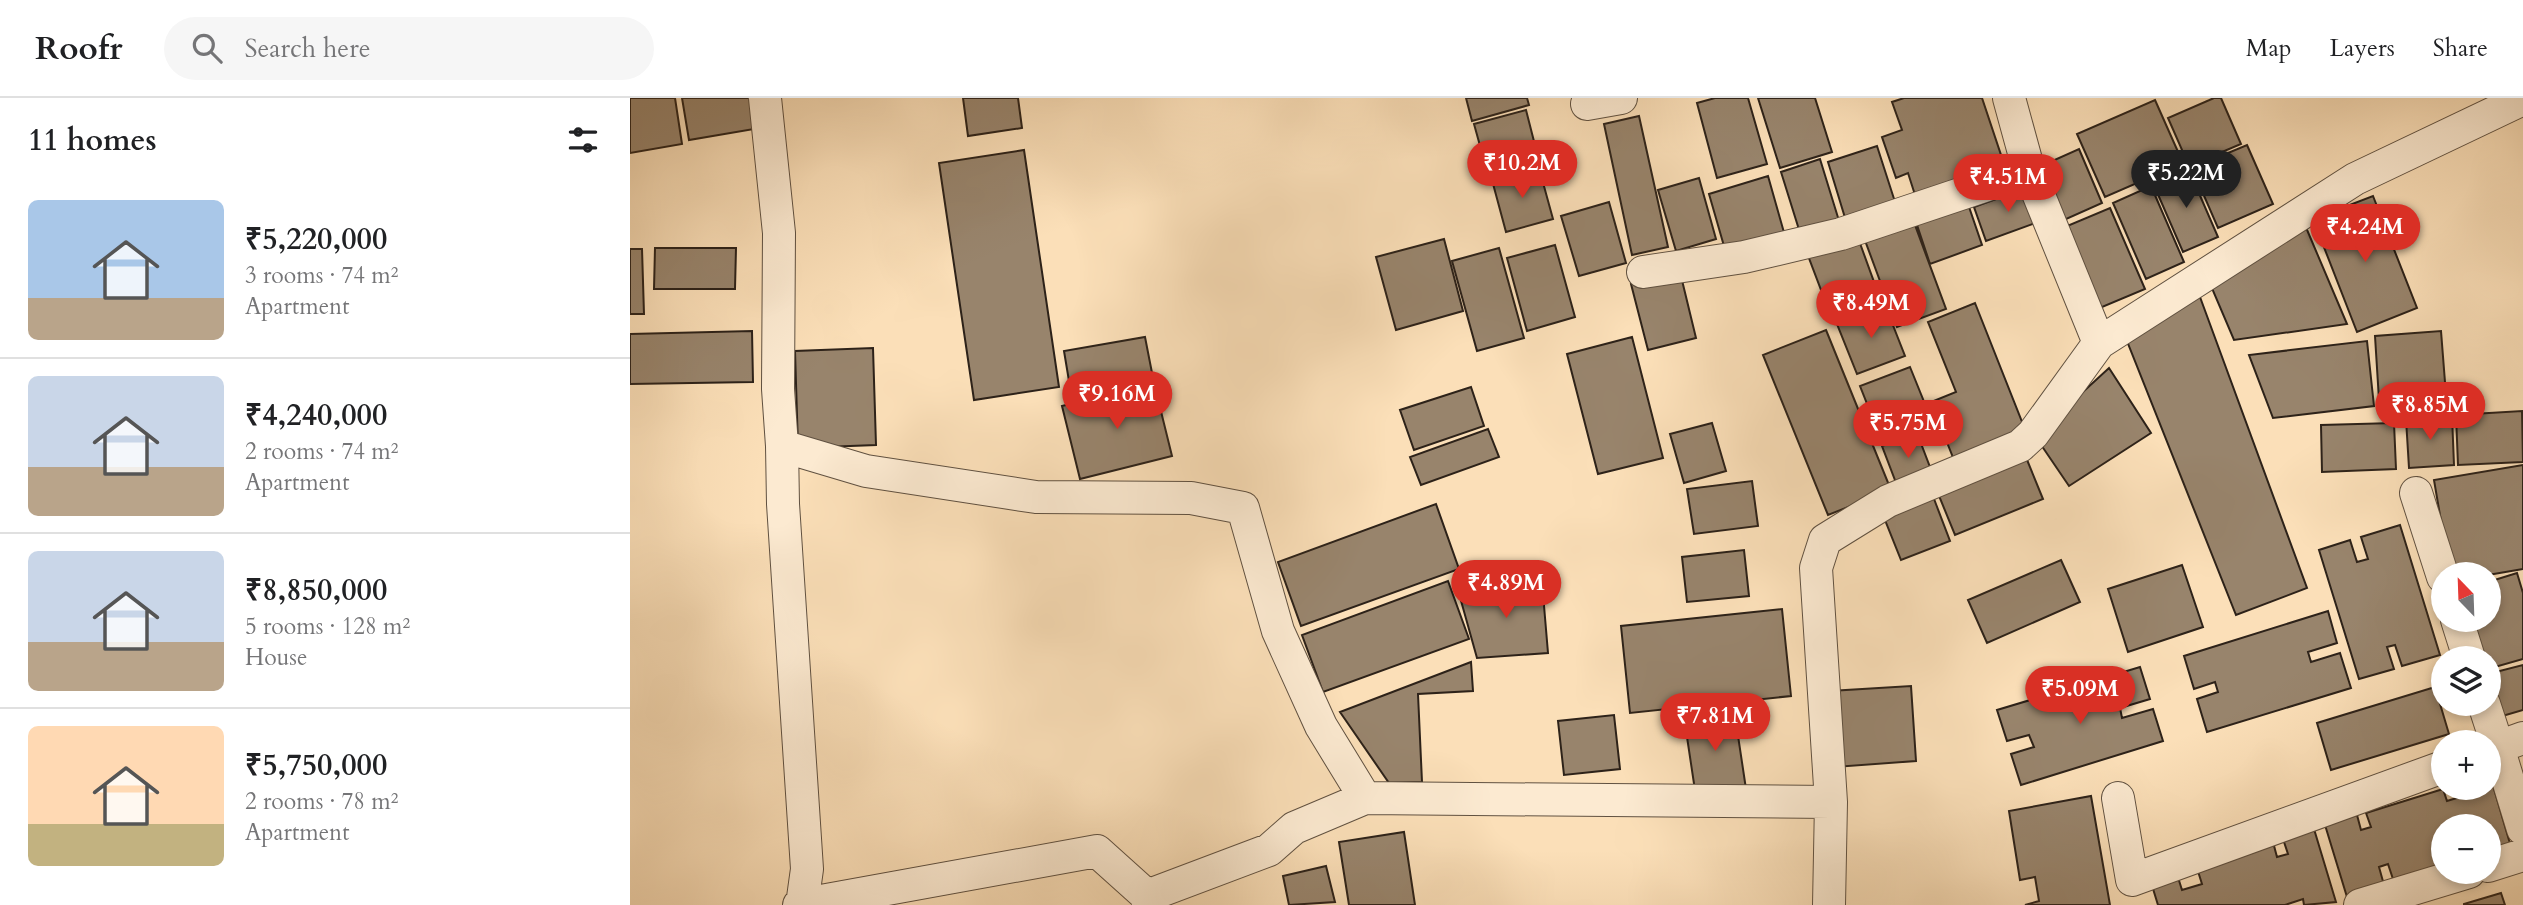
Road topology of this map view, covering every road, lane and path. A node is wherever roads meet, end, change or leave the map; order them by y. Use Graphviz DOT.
graph roads {
  1 [pos="765,98"];
  2 [pos="1622,98"];
  3 [pos="2009,98"];
  4 [pos="2523,99"];
  5 [pos="1587,104"];
  6 [pos="2029,171"];
  7 [pos="1643,272"];
  8 [pos="2099,343"];
  9 [pos="782,446"];
  10 [pos="2416,493"];
  11 [pos="2438,562"];
  12 [pos="2490,716"];
  13 [pos="2503,745"];
  14 [pos="2431,772"];
  15 [pos="1365,798"];
  16 [pos="2118,798"];
  17 [pos="1831,802"];
  18 [pos="2523,829"];
  19 [pos="2523,855"];
  20 [pos="2501,862"];
  21 [pos="2431,884"];
  22 [pos="2135,893"];
  23 [pos="1148,900"];
  24 [pos="801,905"];
  25 [pos="1829,905"];
  26 [pos="2360,905"];
  1 -- 9 [label="street"];
  2 -- 5 [label="street"];
  3 -- 6 [label="street"];
  4 -- 8 [label="street"];
  6 -- 7 [label="street"];
  6 -- 8 [label="street"];
  8 -- 17 [label="street"];
  9 -- 15 [label="street"];
  9 -- 24 [label="street"];
  10 -- 11 [label="street"];
  12 -- 13 [label="street"];
  13 -- 18 [label="street"];
  14 -- 22 [label="street"];
  15 -- 17 [label="street"];
  15 -- 23 [label="street"];
  16 -- 22 [label="street"];
  17 -- 25 [label="street"];
  19 -- 20 [label="street"];
  21 -- 26 [label="street"];
  23 -- 24 [label="street"];
}
